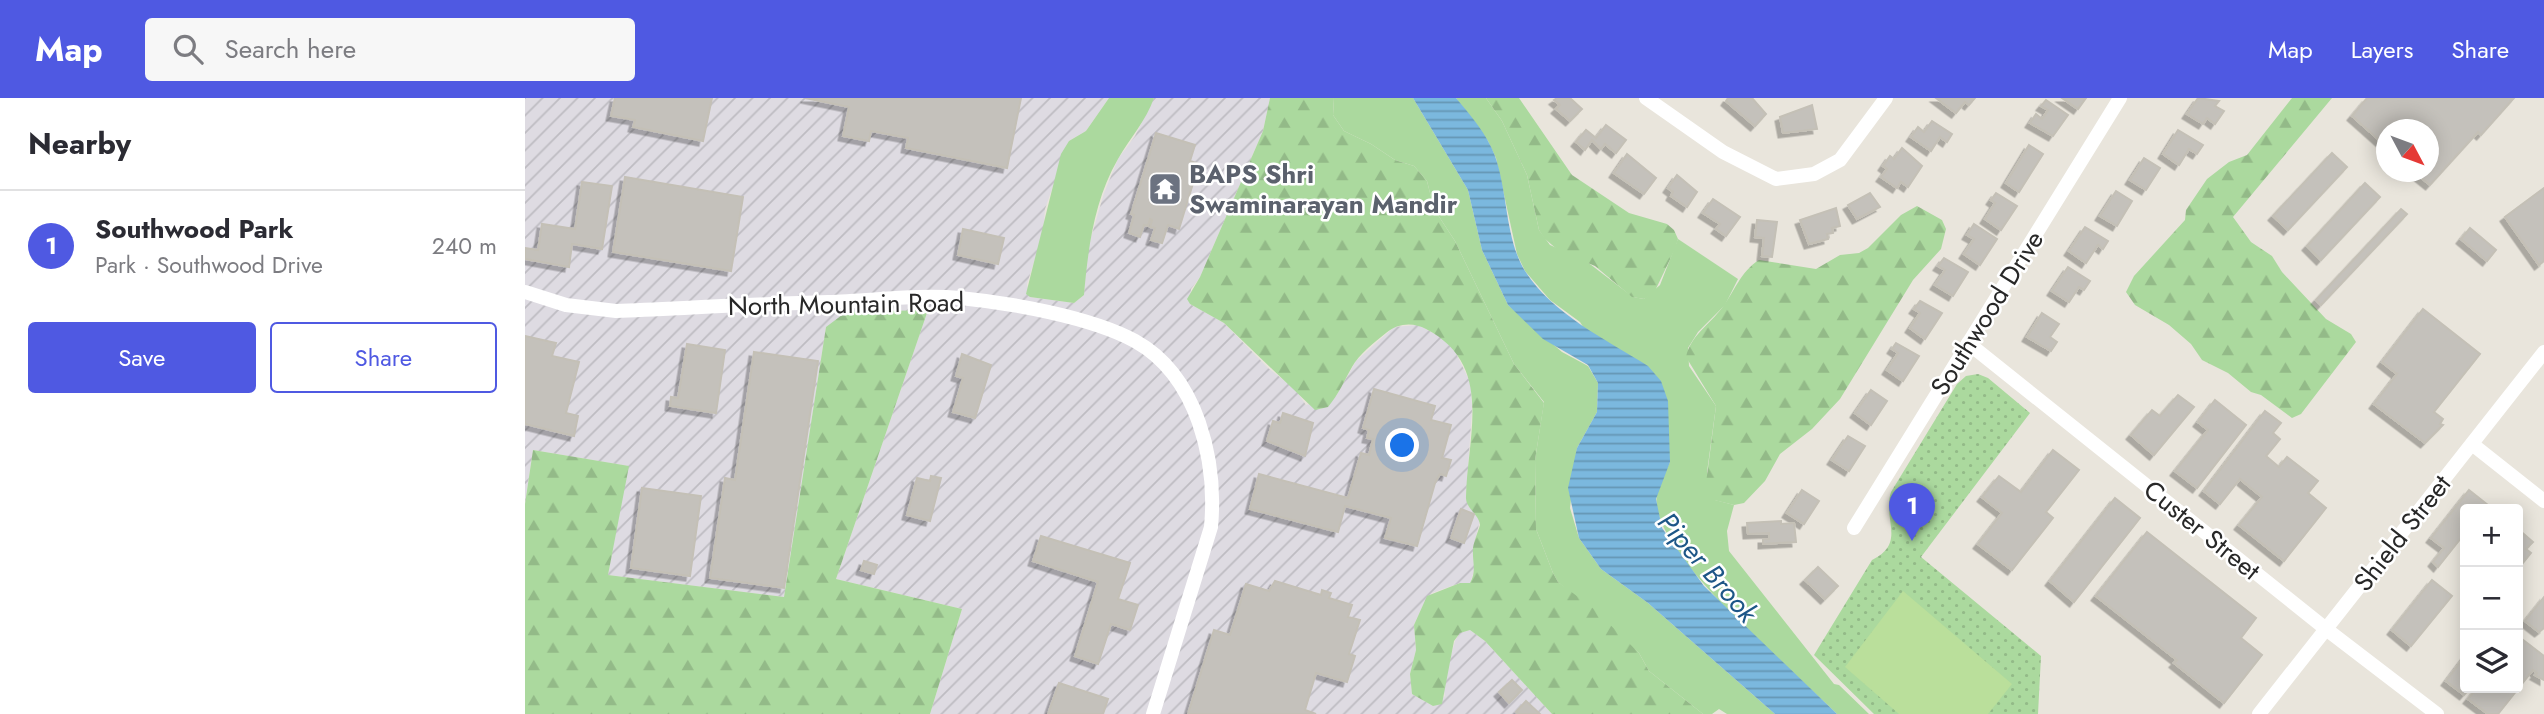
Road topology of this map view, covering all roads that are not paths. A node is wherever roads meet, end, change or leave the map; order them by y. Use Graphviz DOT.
graph roads {
  1 [pos="1646,98"];
  2 [pos="1886,98"];
  3 [pos="2120,98"];
  4 [pos="525,292"];
  5 [pos="1968,343"];
  6 [pos="2544,352"];
  7 [pos="2472,444"];
  8 [pos="2544,501"];
  9 [pos="1854,528"];
  10 [pos="2326,629"];
  11 [pos="1153,714"];
  12 [pos="2259,714"];
  13 [pos="2437,714"];
  1 -- 2 [label="street"];
  3 -- 5 [label="street, Southwood Drive"];
  4 -- 11 [label="street, North Mountain Road"];
  5 -- 9 [label="street, Southwood Drive"];
  5 -- 10 [label="street, Custer Street"];
  6 -- 7 [label="street, Shield Street"];
  7 -- 8 [label="street"];
  7 -- 10 [label="street, Shield Street"];
  10 -- 12 [label="street, Shield Street"];
  10 -- 13 [label="street, Custer Street"];
}
